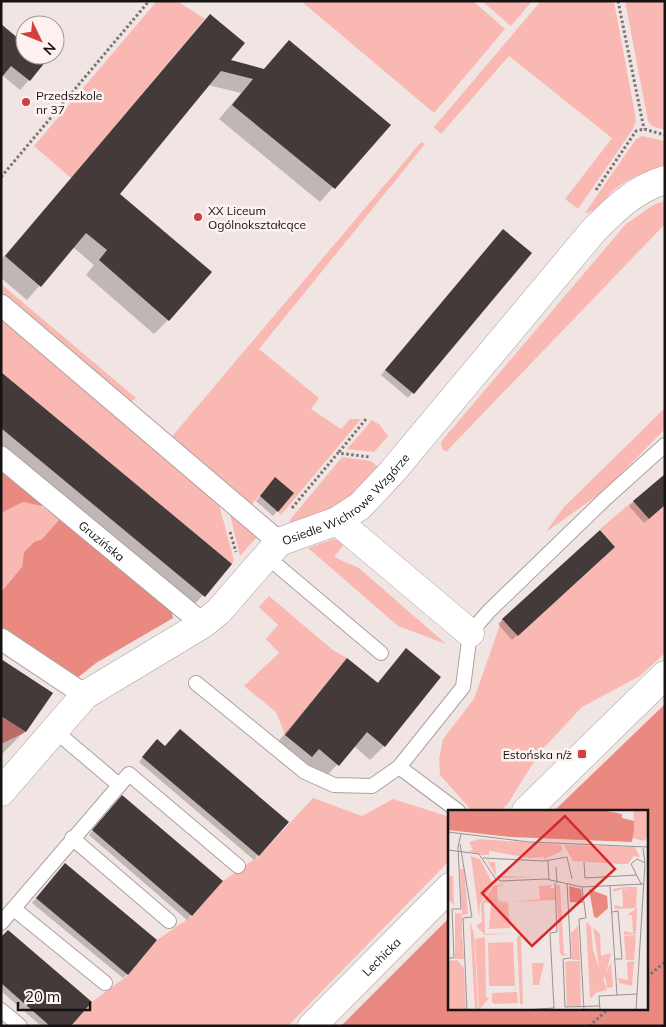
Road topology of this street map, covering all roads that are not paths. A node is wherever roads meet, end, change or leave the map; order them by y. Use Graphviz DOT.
graph roads {
  1 [pos="665,180"];
  2 [pos="1,306"];
  3 [pos="665,446"];
  4 [pos="1,457"];
  5 [pos="337,521"];
  6 [pos="272,549"];
  7 [pos="203,624"];
  8 [pos="470,633"];
  9 [pos="1,639"];
  10 [pos="381,653"];
  11 [pos="665,676"];
  12 [pos="196,683"];
  13 [pos="85,695"];
  14 [pos="54,730"];
  15 [pos="399,767"];
  16 [pos="119,785"];
  17 [pos="1,792"];
  18 [pos="457,810"];
  19 [pos="527,810"];
  20 [pos="72,838"];
  21 [pos="238,866"];
  22 [pos="448,889"];
  23 [pos="14,909"];
  24 [pos="169,921"];
  25 [pos="1,923"];
  26 [pos="105,983"];
  27 [pos="1,1010"];
  28 [pos="20,1026"];
  29 [pos="312,1026"];
  1 -- 5 [label="street, Osiedle Wichrowe Wzgórze"];
  2 -- 6 [label="street"];
  3 -- 8 [label="lane"];
  4 -- 7 [label="street, Gruzińska"];
  5 -- 6 [label="street, Osiedle Wichrowe Wzgórze"];
  5 -- 8 [label="street"];
  6 -- 7 [label="street, Osiedle Wichrowe Wzgórze"];
  6 -- 10 [label="lane"];
  7 -- 13 [label="street, Osiedle Wichrowe Wzgórze"];
  8 -- 15 [label="lane"];
  9 -- 13 [label="street"];
  11 -- 19 [label="street"];
  12 -- 15 [label="lane"];
  13 -- 14 [label="street, Osiedle Wichrowe Wzgórze"];
  14 -- 16 [label="lane"];
  14 -- 17 [label="street, Osiedle Wichrowe Wzgórze"];
  15 -- 18 [label="lane"];
  16 -- 20 [label="lane"];
  16 -- 21 [label="lane"];
  20 -- 23 [label="lane"];
  20 -- 24 [label="lane"];
  22 -- 29 [label="street, Lechicka"];
  23 -- 25 [label="lane"];
  23 -- 26 [label="lane"];
  27 -- 28 [label="lane"];
}
